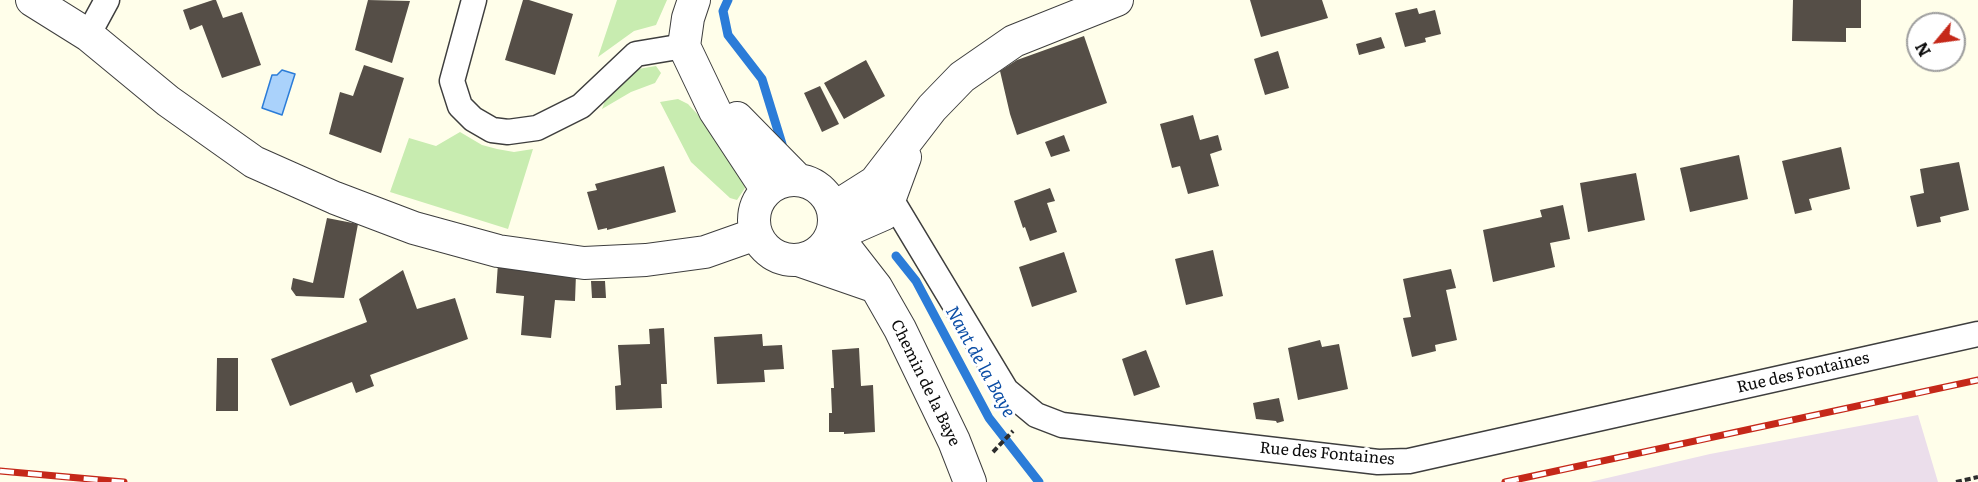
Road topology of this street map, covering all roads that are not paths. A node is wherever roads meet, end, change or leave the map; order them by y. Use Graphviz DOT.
graph roads {
  1 [pos="32,0"];
  2 [pos="107,0"];
  3 [pos="474,0"];
  4 [pos="694,0"];
  5 [pos="1117,0"];
  6 [pos="88,35"];
  7 [pos="684,46"];
  8 [pos="700,82"];
  9 [pos="912,136"];
  10 [pos="798,180"];
  11 [pos="767,190"];
  12 [pos="888,206"];
  13 [pos="832,224"];
  14 [pos="756,234"];
  15 [pos="798,260"];
  16 [pos="876,287"];
  17 [pos="1978,334"];
  18 [pos="970,482"];
  1 -- 6 [label="street"];
  2 -- 6 [label="street"];
  3 -- 7 [label="street"];
  4 -- 7 [label="street"];
  5 -- 9 [label="street"];
  6 -- 14 [label="street"];
  7 -- 8 [label="street"];
  8 -- 10 [label="street"];
  8 -- 11 [label="street"];
  9 -- 12 [label="street, Chemin de la Baye"];
  9 -- 13 [label="street"];
  10 -- 11 [label="street"];
  10 -- 13 [label="street"];
  11 -- 14 [label="street"];
  12 -- 13 [label="street"];
  12 -- 16 [label="street, Chemin de la Baye"];
  12 -- 17 [label="street, Rue des Fontaines"];
  13 -- 15 [label="street"];
  13 -- 16 [label="street, Chemin de la Baye"];
  14 -- 15 [label="street"];
  15 -- 16 [label="street"];
  16 -- 18 [label="street, Chemin de la Baye"];
}
